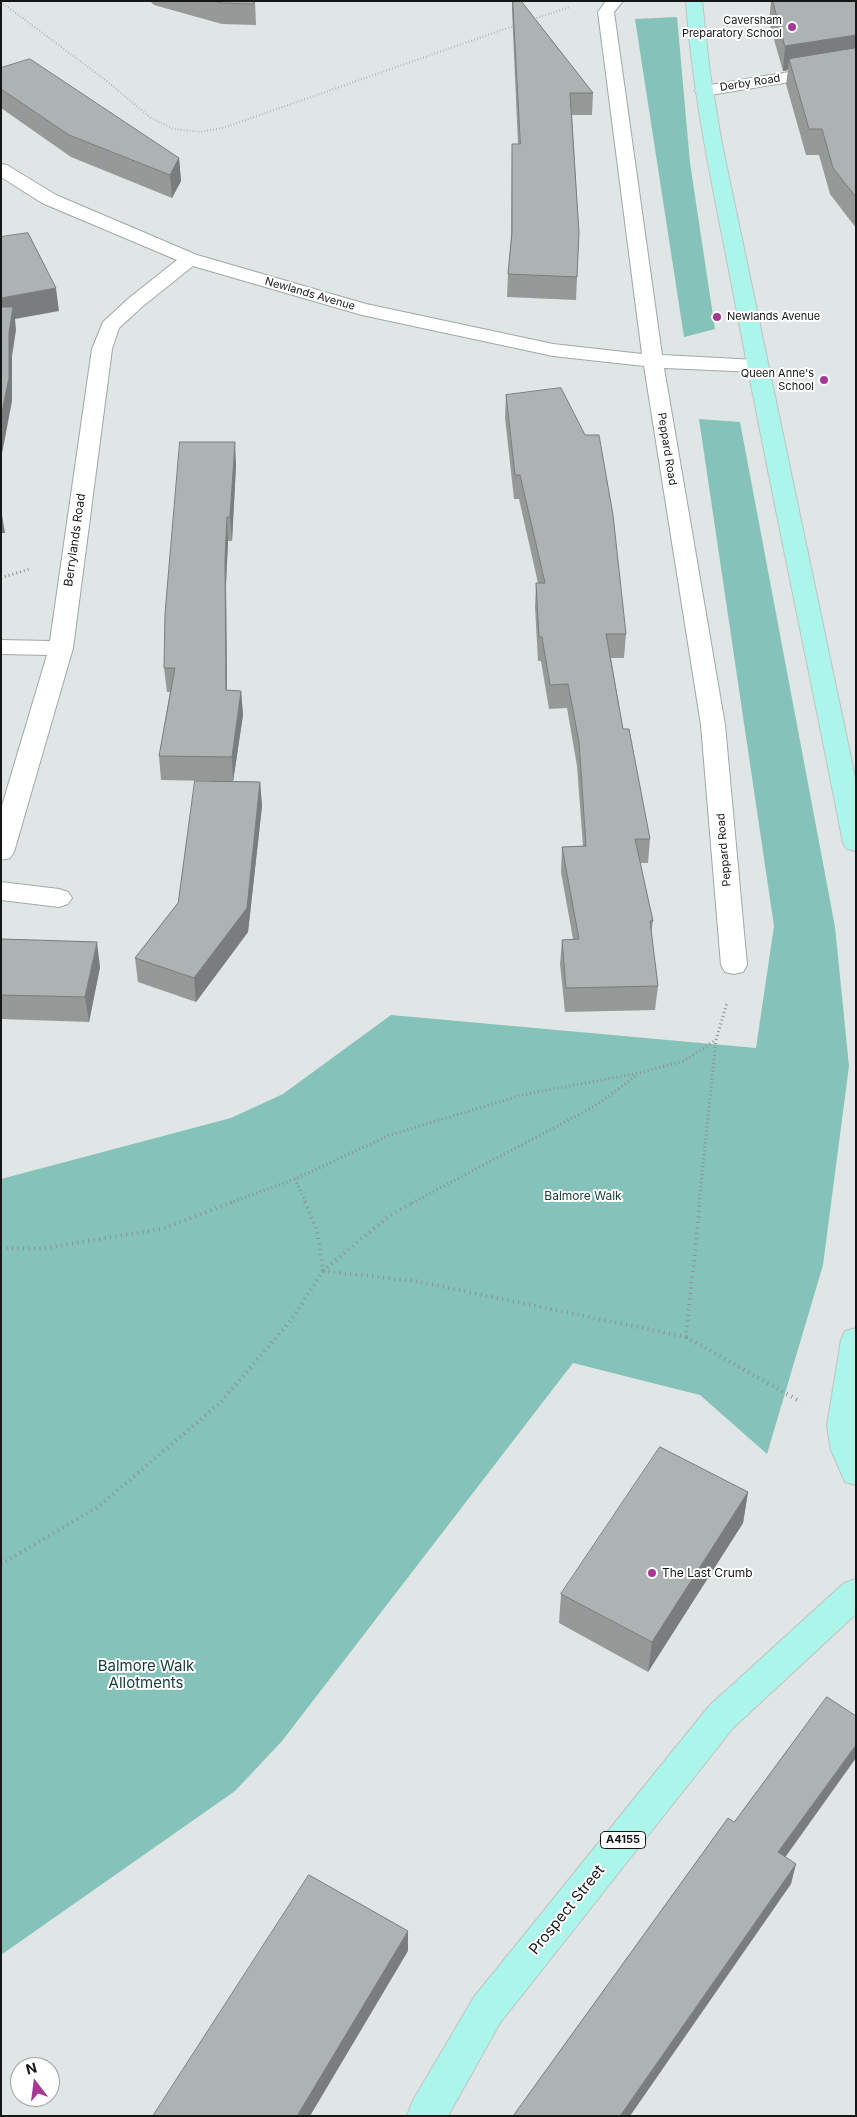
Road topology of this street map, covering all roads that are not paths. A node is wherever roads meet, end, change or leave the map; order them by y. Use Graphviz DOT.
graph roads {
  1 [pos="615,1"];
  2 [pos="694,1"];
  3 [pos="856,66"];
  4 [pos="704,91"];
  5 [pos="1,170"];
  6 [pos="190,260"];
  7 [pos="653,361"];
  8 [pos="757,366"];
  9 [pos="1,647"];
  10 [pos="61,648"];
  11 [pos="856,843"];
  12 [pos="1,852"];
  13 [pos="1,891"];
  14 [pos="59,898"];
  15 [pos="734,965"];
  16 [pos="856,1340"];
  17 [pos="856,1472"];
  18 [pos="856,1593"];
  19 [pos="426,2116"];
  1 -- 7 [label="street, Peppard Road"];
  2 -- 4 [label="main road"];
  3 -- 4 [label="street, Derby Road"];
  4 -- 8 [label="main road"];
  5 -- 6 [label="street, Newlands Avenue"];
  6 -- 7 [label="street, Newlands Avenue"];
  6 -- 10 [label="street, Berrylands Road"];
  7 -- 8 [label="street, Newlands Avenue"];
  7 -- 15 [label="street, Peppard Road"];
  8 -- 11 [label="main road"];
  9 -- 10 [label="street"];
  10 -- 12 [label="street, Berrylands Road"];
  13 -- 14 [label="street"];
  16 -- 17 [label="main road"];
  18 -- 19 [label="main road, Prospect Street / A4155"];
}
